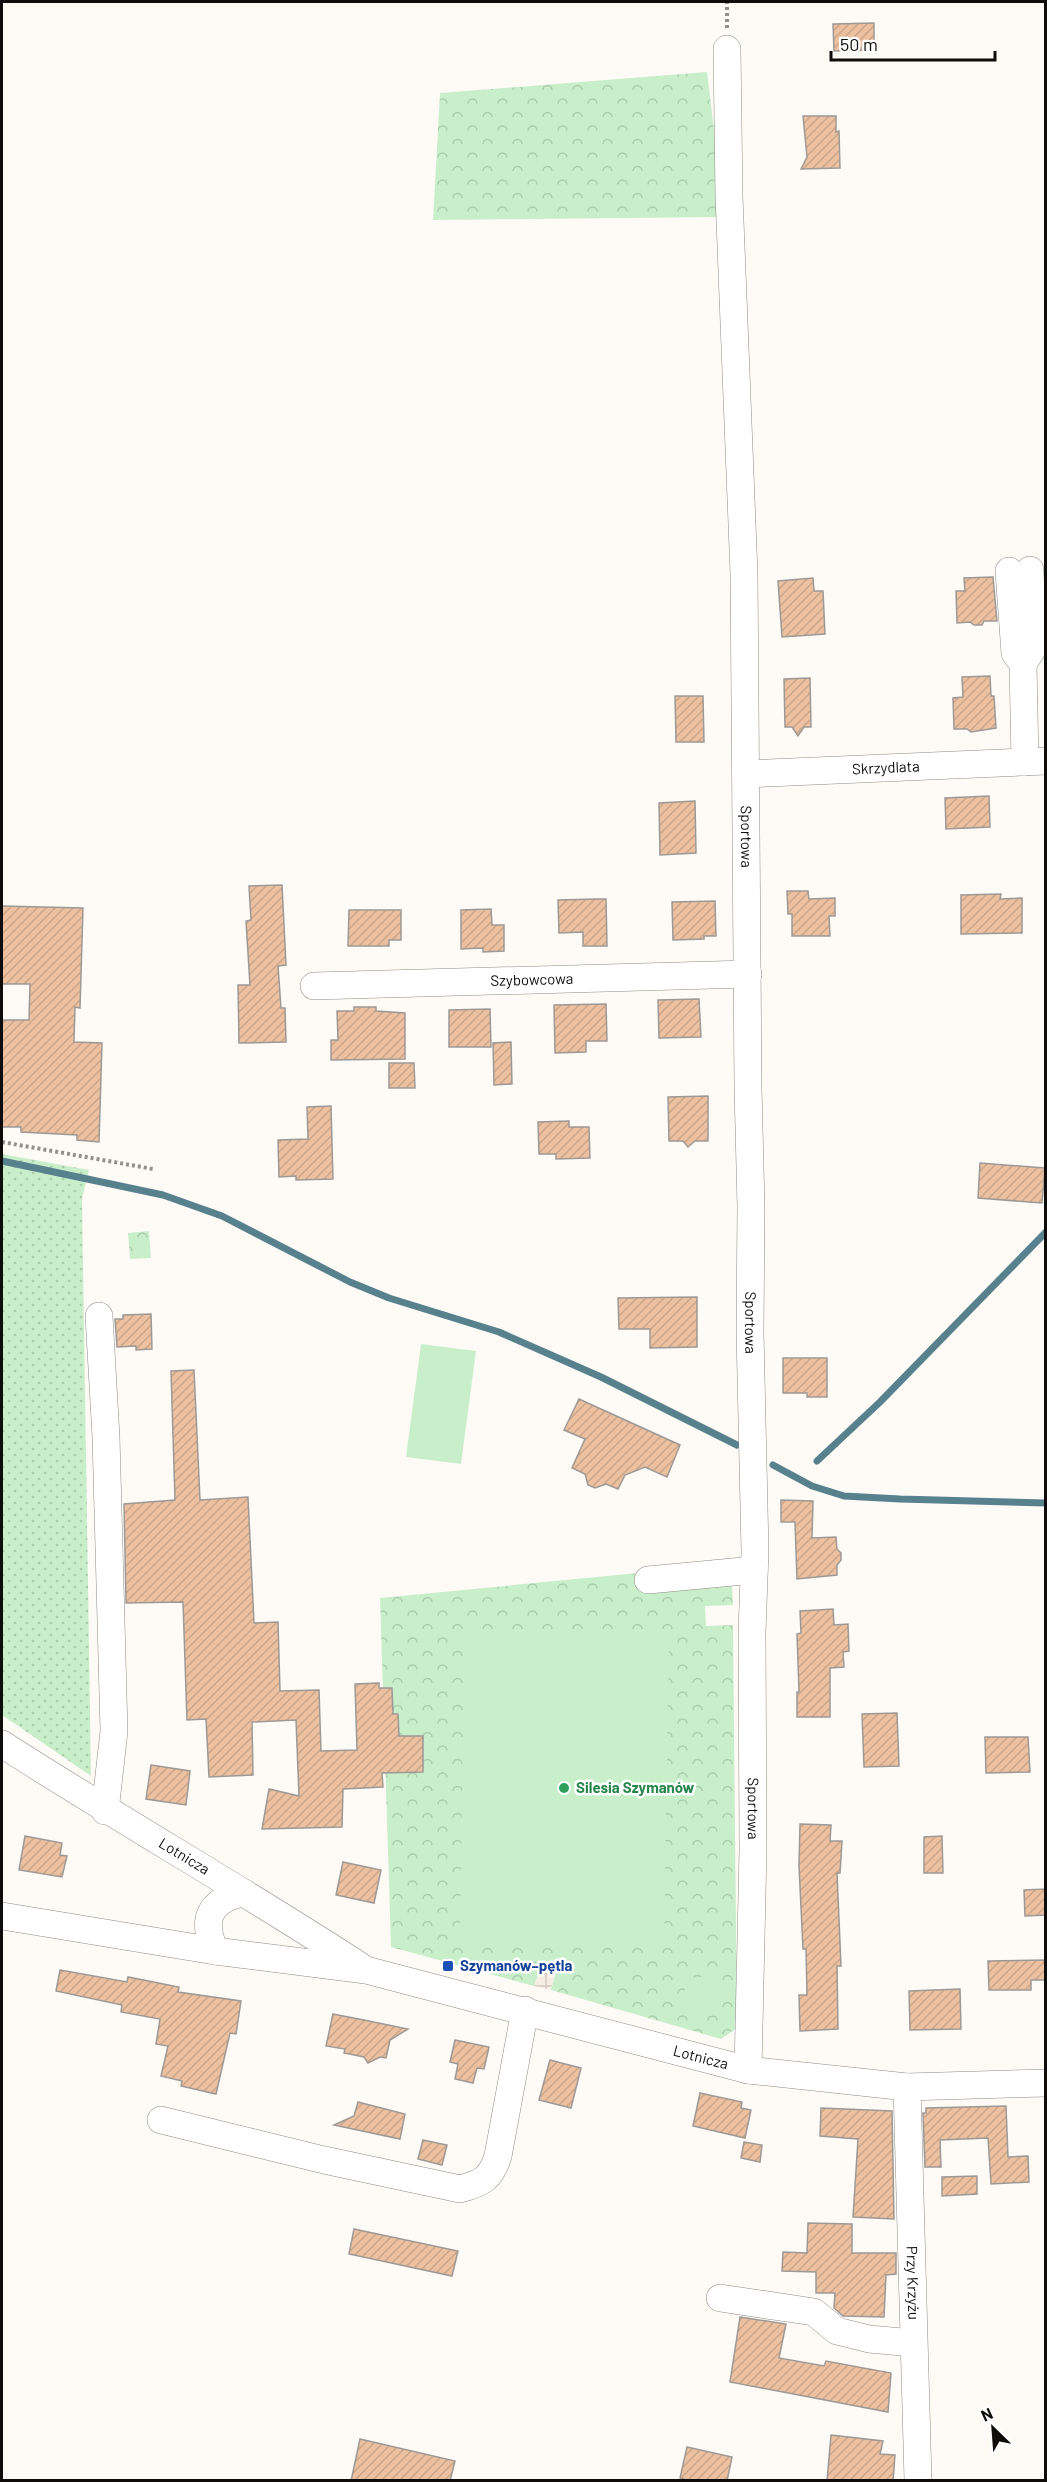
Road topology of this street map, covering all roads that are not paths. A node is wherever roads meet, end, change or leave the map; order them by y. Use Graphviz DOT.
graph roads {
  1 [pos="727,49"];
  2 [pos="1020,570"];
  3 [pos="1035,762"];
  4 [pos="746,774"];
  5 [pos="748,974"];
  6 [pos="314,986"];
  7 [pos="99,1316"];
  8 [pos="754,1570"];
  9 [pos="648,1580"];
  10 [pos="2,1744"];
  11 [pos="105,1810"];
  12 [pos="242,1893"];
  13 [pos="2,1916"];
  14 [pos="215,1951"];
  15 [pos="366,1970"];
  16 [pos="525,2010"];
  17 [pos="748,2070"];
  18 [pos="1046,2083"];
  19 [pos="907,2087"];
  20 [pos="161,2120"];
  21 [pos="720,2298"];
  22 [pos="913,2343"];
  23 [pos="918,2481"];
  1 -- 4 [label="street, Sportowa"];
  2 -- 3 [label="street, Skrzydlata"];
  3 -- 4 [label="street, Skrzydlata"];
  4 -- 5 [label="street, Sportowa"];
  5 -- 6 [label="street, Szybowcowa"];
  5 -- 8 [label="street, Sportowa"];
  7 -- 11 [label="street"];
  8 -- 9 [label="street"];
  8 -- 17 [label="street, Sportowa"];
  10 -- 11 [label="street, Lotnicza"];
  11 -- 12 [label="street, Lotnicza"];
  12 -- 14 [label="street"];
  12 -- 15 [label="street, Lotnicza"];
  13 -- 14 [label="street, Lotnicza"];
  14 -- 15 [label="street, Lotnicza"];
  15 -- 16 [label="street, Lotnicza"];
  16 -- 17 [label="street, Lotnicza"];
  16 -- 20 [label="street"];
  17 -- 19 [label="street, Lotnicza"];
  18 -- 19 [label="street, Lotnicza"];
  19 -- 22 [label="street, Przy Krzyżu"];
  21 -- 22 [label="street"];
  22 -- 23 [label="street, Przy Krzyżu"];
}
